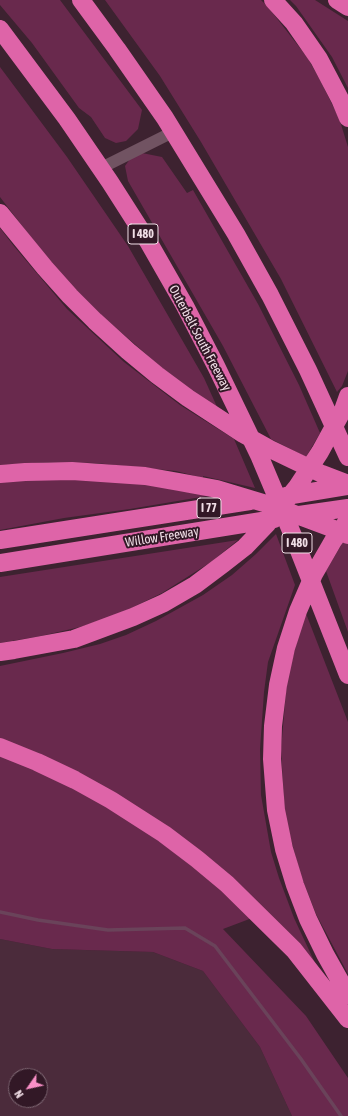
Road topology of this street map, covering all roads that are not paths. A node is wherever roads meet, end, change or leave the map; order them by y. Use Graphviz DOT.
graph roads {
  1 [pos="80,0"];
  2 [pos="273,0"];
  3 [pos="337,0"];
  4 [pos="348,7"];
  5 [pos="0,29"];
  6 [pos="348,118"];
  7 [pos="173,132"];
  8 [pos="101,168"];
  9 [pos="0,213"];
  10 [pos="348,396"];
  11 [pos="348,457"];
  12 [pos="0,474"];
  13 [pos="348,485"];
  14 [pos="348,508"];
  15 [pos="348,520"];
  16 [pos="348,535"];
  17 [pos="0,540"];
  18 [pos="0,563"];
  19 [pos="0,652"];
  20 [pos="348,675"];
  21 [pos="0,747"];
  22 [pos="348,995"];
  23 [pos="348,1019"];
  1 -- 7 [label="highway"];
  2 -- 6 [label="highway"];
  3 -- 4 [label="highway"];
  5 -- 8 [label="highway, Outerbelt South Freeway / I 480"];
  7 -- 8 [label="lane"];
  7 -- 11 [label="highway"];
  8 -- 20 [label="highway, Outerbelt South Freeway / I 480"];
  9 -- 13 [label="highway"];
  10 -- 19 [label="highway"];
  12 -- 16 [label="highway"];
  13 -- 17 [label="highway, Willow Freeway / I 77"];
  14 -- 18 [label="highway, Willow Freeway / I 77"];
  15 -- 22 [label="highway"];
  21 -- 23 [label="highway"];
}
